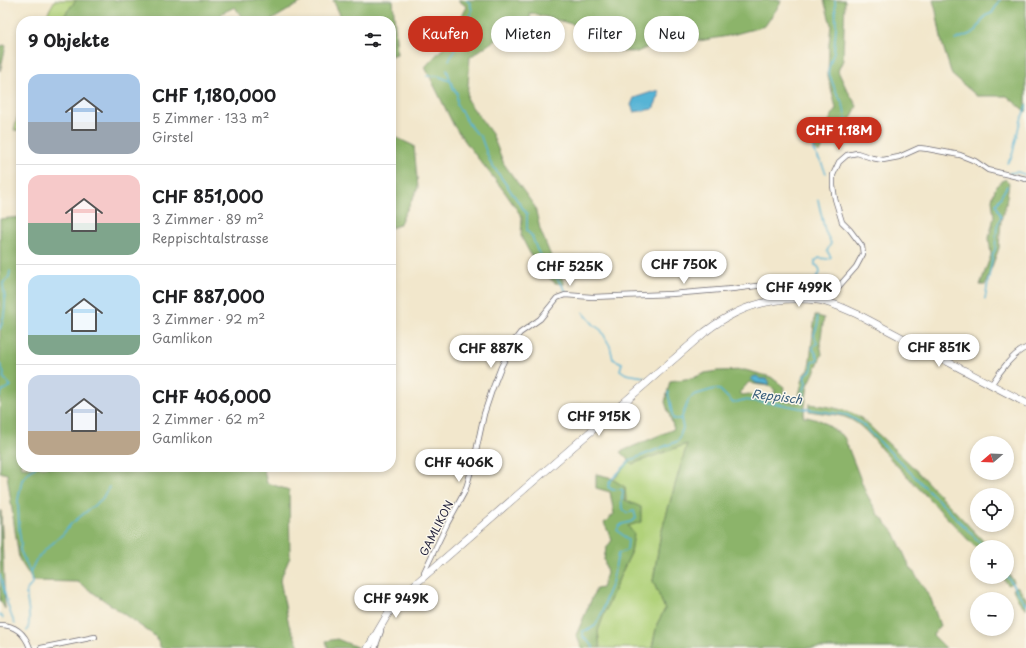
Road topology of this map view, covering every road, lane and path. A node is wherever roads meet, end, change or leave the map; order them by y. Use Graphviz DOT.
graph roads {
  1 [pos="1026,179"];
  2 [pos="827,299"];
  3 [pos="1026,348"];
  4 [pos="991,385"];
  5 [pos="1026,403"];
  6 [pos="427,574"];
  7 [pos="381,624"];
  8 [pos="0,625"];
  9 [pos="95,637"];
  10 [pos="30,648"];
  11 [pos="41,648"];
  12 [pos="368,648"];
  13 [pos="375,648"];
  1 -- 2 [label="street"];
  2 -- 4 [label="main road"];
  2 -- 6 [label="main road"];
  2 -- 6 [label="street, GAMLIKON"];
  3 -- 4 [label="street"];
  4 -- 5 [label="main road"];
  6 -- 7 [label="main road"];
  7 -- 12 [label="main road"];
  7 -- 13 [label="street"];
  8 -- 10 [label="street"];
  9 -- 11 [label="street"];
}
